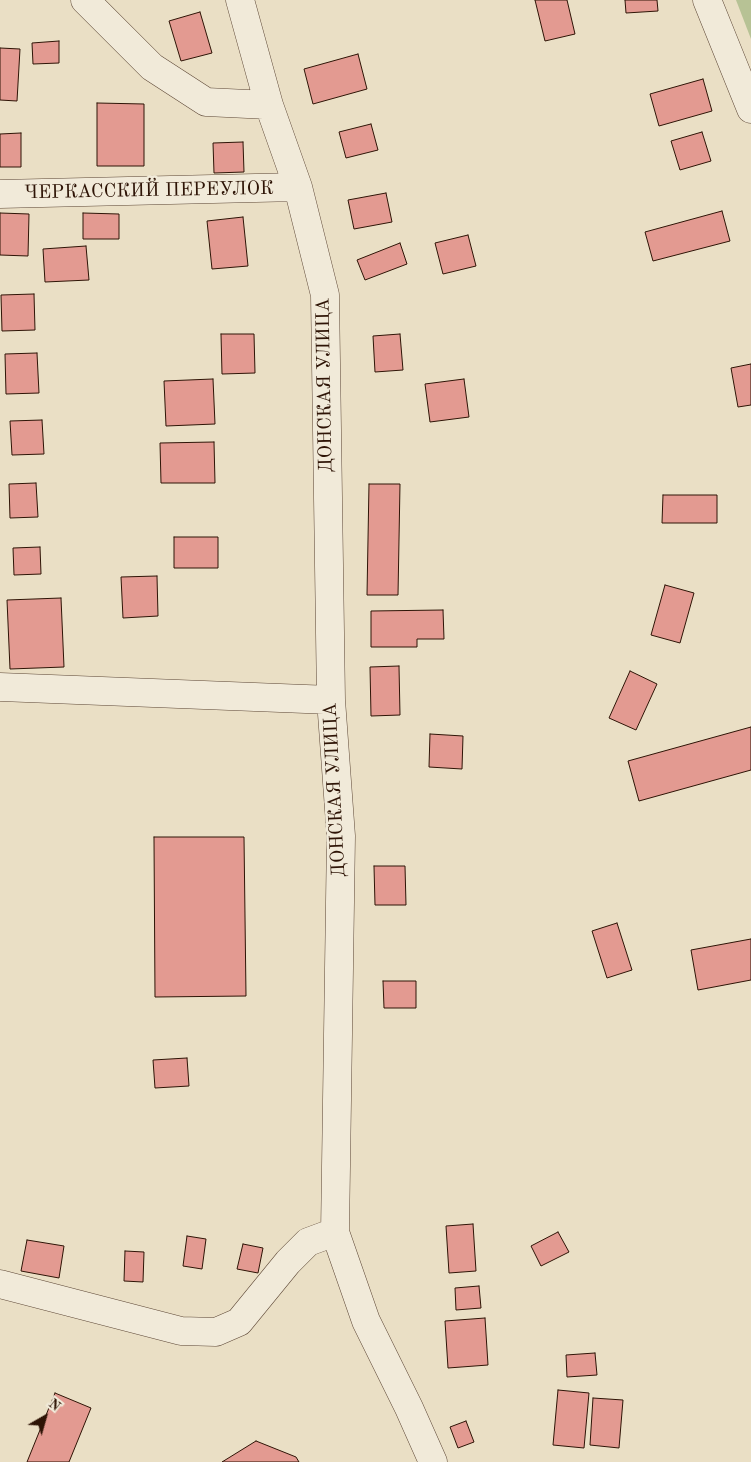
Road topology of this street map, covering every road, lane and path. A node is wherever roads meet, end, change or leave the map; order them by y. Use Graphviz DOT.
graph roads {
  1 [pos="85,0"];
  2 [pos="240,0"];
  3 [pos="707,0"];
  4 [pos="269,105"];
  5 [pos="751,109"];
  6 [pos="298,187"];
  7 [pos="0,194"];
  8 [pos="0,687"];
  9 [pos="331,700"];
  10 [pos="335,1232"];
  11 [pos="0,1284"];
  12 [pos="433,1462"];
  1 -- 4 [label="street"];
  2 -- 4 [label="street, ДОНСКАЯ УЛИЦА"];
  3 -- 5 [label="street"];
  4 -- 6 [label="street, ДОНСКАЯ УЛИЦА"];
  6 -- 7 [label="street, ЧЕРКАССКИЙ ПЕРЕУЛОК"];
  6 -- 9 [label="street, ДОНСКАЯ УЛИЦА"];
  8 -- 9 [label="street"];
  9 -- 10 [label="street, ДОНСКАЯ УЛИЦА"];
  10 -- 11 [label="street"];
  10 -- 12 [label="street, ДОНСКАЯ УЛИЦА"];
}
